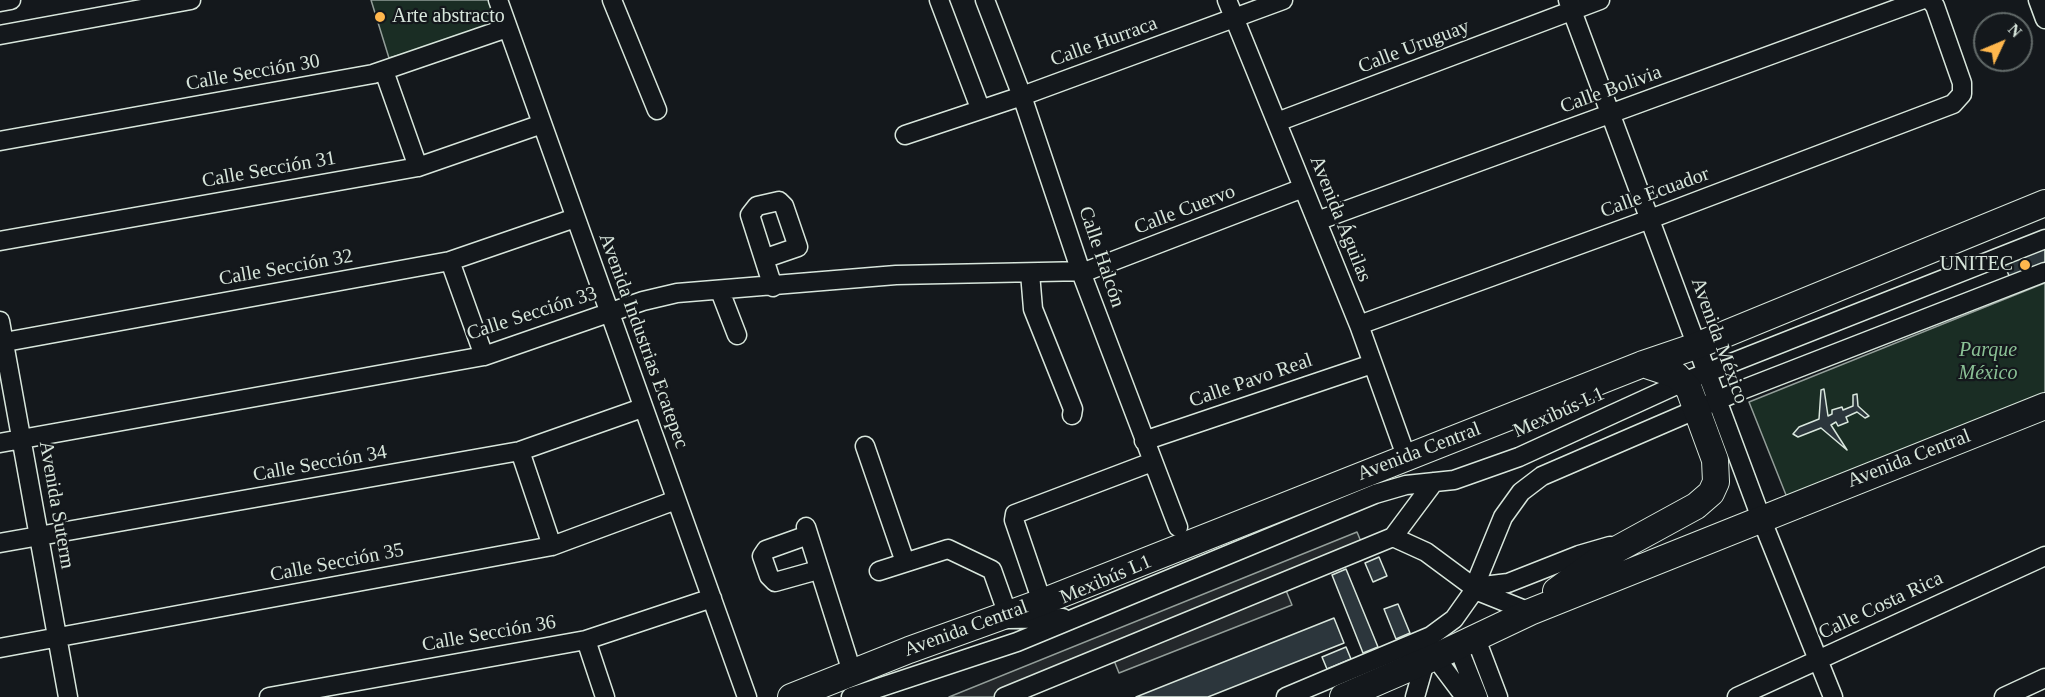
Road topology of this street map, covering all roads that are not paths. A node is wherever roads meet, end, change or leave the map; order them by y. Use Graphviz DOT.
graph roads {
  1 [pos="11,0"];
  2 [pos="191,0"];
  3 [pos="498,0"];
  4 [pos="612,0"];
  5 [pos="939,0"];
  6 [pos="986,0"];
  7 [pos="1227,0"];
  8 [pos="1283,0"];
  9 [pos="1600,0"];
  10 [pos="1921,0"];
  11 [pos="1930,0"];
  12 [pos="2038,0"];
  13 [pos="0,2"];
  14 [pos="1570,5"];
  15 [pos="1234,18"];
  16 [pos="2045,19"];
  17 [pos="507,28"];
  18 [pos="0,35"];
  19 [pos="384,71"];
  20 [pos="1022,96"];
  21 [pos="981,108"];
  22 [pos="657,110"];
  23 [pos="1611,114"];
  24 [pos="1276,123"];
  25 [pos="542,124"];
  26 [pos="904,135"];
  27 [pos="0,141"];
  28 [pos="418,166"];
  29 [pos="1304,188"];
  30 [pos="2045,203"];
  31 [pos="576,218"];
  32 [pos="1650,219"];
  33 [pos="1317,221"];
  34 [pos="2045,239"];
  35 [pos="0,242"];
  36 [pos="766,258"];
  37 [pos="450,261"];
  38 [pos="1082,272"];
  39 [pos="2045,272"];
  40 [pos="1030,273"];
  41 [pos="773,287"];
  42 [pos="720,291"];
  43 [pos="609,313"];
  44 [pos="0,321"];
  45 [pos="1359,325"];
  46 [pos="737,335"];
  47 [pos="2,343"];
  48 [pos="1696,346"];
  49 [pos="484,356"];
  50 [pos="1372,364"];
  51 [pos="1643,364"];
  52 [pos="1707,372"];
  53 [pos="1683,382"];
  54 [pos="1707,405"];
  55 [pos="2045,406"];
  56 [pos="642,408"];
  57 [pos="1072,415"];
  58 [pos="21,439"];
  59 [pos="1143,441"];
  60 [pos="0,443"];
  61 [pos="865,446"];
  62 [pos="520,451"];
  63 [pos="1406,456"];
  64 [pos="1152,462"];
  65 [pos="1434,482"];
  66 [pos="676,500"];
  67 [pos="1761,518"];
  68 [pos="1178,527"];
  69 [pos="38,537"];
  70 [pos="1393,537"];
  71 [pos="0,543"];
  72 [pos="1626,545"];
  73 [pos="552,546"];
  74 [pos="2045,555"];
  75 [pos="905,562"];
  76 [pos="818,570"];
  77 [pos="879,571"];
  78 [pos="1474,587"];
  79 [pos="712,598"];
  80 [pos="1042,602"];
  81 [pos="1530,612"];
  82 [pos="1002,617"];
  83 [pos="1074,618"];
  84 [pos="56,638"];
  85 [pos="586,640"];
  86 [pos="0,648"];
  87 [pos="1449,651"];
  88 [pos="1818,659"];
  89 [pos="2045,678"];
  90 [pos="851,685"];
  91 [pos="68,697"];
  92 [pos="269,697"];
  93 [pos="605,697"];
  94 [pos="747,697"];
  95 [pos="791,697"];
  96 [pos="1004,697"];
  97 [pos="1286,697"];
  98 [pos="1343,697"];
  99 [pos="1415,697"];
  100 [pos="1465,697"];
  101 [pos="1478,697"];
  102 [pos="1497,697"];
  103 [pos="1737,697"];
  104 [pos="1833,697"];
  105 [pos="2004,697"];
  1 -- 13 [label="street"];
  2 -- 18 [label="street"];
  3 -- 17 [label="street, Avenida Industrias Ecatepec"];
  4 -- 22 [label="street"];
  5 -- 21 [label="street"];
  6 -- 20 [label="street, Calle Halcón"];
  7 -- 15 [label="street, Avenida Águilas"];
  8 -- 15 [label="street, Calle Hurraca"];
  9 -- 14 [label="street, Calle Uruguay"];
  10 -- 23 [label="street, Calle Bolivia"];
  11 -- 32 [label="street, Calle Ecuador"];
  12 -- 16 [label="street"];
  14 -- 23 [label="street, Avenida México"];
  14 -- 24 [label="street, Calle Uruguay"];
  15 -- 20 [label="street, Calle Hurraca"];
  15 -- 24 [label="street, Avenida Águilas"];
  17 -- 19 [label="street, Calle Sección 30"];
  17 -- 25 [label="street, Avenida Industrias Ecatepec"];
  19 -- 27 [label="street, Calle Sección 30"];
  19 -- 28 [label="street"];
  20 -- 21 [label="street, Calle Hurraca"];
  20 -- 38 [label="street, Calle Halcón"];
  21 -- 26 [label="street, Calle Hurraca"];
  23 -- 32 [label="street, Avenida México"];
  23 -- 33 [label="street, Calle Bolivia"];
  24 -- 29 [label="street, Avenida Águilas"];
  25 -- 28 [label="street, Calle Sección 31"];
  25 -- 31 [label="street, Avenida Industrias Ecatepec"];
  28 -- 35 [label="street, Calle Sección 31"];
  29 -- 33 [label="street, Avenida Águilas"];
  29 -- 38 [label="street, Calle Cuervo"];
  30 -- 48 [label="highway, Avenida Central"];
  31 -- 37 [label="street, Calle Sección 32"];
  31 -- 43 [label="street, Avenida Industrias Ecatepec"];
  32 -- 45 [label="street, Calle Ecuador"];
  32 -- 48 [label="street, Avenida México"];
  33 -- 45 [label="street, Avenida Águilas"];
  34 -- 52 [label="street, Mexibús L1"];
  36 -- 41 [label="street"];
  37 -- 47 [label="street, Calle Sección 32"];
  37 -- 49 [label="street"];
  38 -- 40 [label="street, Calle Sección 33"];
  38 -- 59 [label="street, Calle Halcón"];
  39 -- 54 [label="street"];
  40 -- 41 [label="street, Calle Sección 33"];
  40 -- 57 [label="street"];
  41 -- 42 [label="street, Calle Sección 33"];
  42 -- 43 [label="street, Calle Sección 33"];
  42 -- 46 [label="street"];
  43 -- 49 [label="street, Calle Sección 33"];
  43 -- 56 [label="street, Avenida Industrias Ecatepec"];
  44 -- 47 [label="street, Avenida Suterm"];
  45 -- 50 [label="street, Avenida Águilas"];
  47 -- 58 [label="street, Avenida Suterm"];
  48 -- 51 [label="highway, Avenida Central"];
  48 -- 52 [label="street, Avenida México"];
  49 -- 58 [label="street, Calle Sección 33"];
  50 -- 59 [label="street, Calle Pavo Real"];
  50 -- 63 [label="street, Avenida Águilas"];
  51 -- 53 [label="highway"];
  51 -- 63 [label="highway, Avenida Central"];
  52 -- 53 [label="street, Mexibús L1"];
  52 -- 54 [label="street, Avenida México"];
  53 -- 54 [label="highway"];
  53 -- 65 [label="street, Mexibús L1"];
  54 -- 67 [label="street, Avenida México"];
  54 -- 72 [label="highway"];
  54 -- 78 [label="street"];
  55 -- 67 [label="highway, Avenida Central"];
  56 -- 62 [label="street, Calle Sección 34"];
  56 -- 66 [label="street, Avenida Industrias Ecatepec"];
  58 -- 60 [label="street, Calle Sección 33"];
  58 -- 69 [label="street, Avenida Suterm"];
  59 -- 64 [label="street, Calle Halcón"];
  61 -- 75 [label="street"];
  62 -- 69 [label="street, Calle Sección 34"];
  62 -- 73 [label="street"];
  63 -- 80 [label="highway, Avenida Central"];
  64 -- 68 [label="street, Calle Halcón"];
  64 -- 80 [label="street"];
  65 -- 70 [label="street"];
  65 -- 83 [label="street, Mexibús L1"];
  66 -- 73 [label="street, Calle Sección 35"];
  66 -- 79 [label="street, Avenida Industrias Ecatepec"];
  67 -- 81 [label="highway, Avenida Central"];
  67 -- 88 [label="street, Avenida México"];
  69 -- 71 [label="street, Calle Sección 34"];
  69 -- 84 [label="street, Avenida Suterm"];
  70 -- 78 [label="street"];
  70 -- 96 [label="street"];
  72 -- 78 [label="street"];
  72 -- 81 [label="highway"];
  73 -- 84 [label="street, Calle Sección 35"];
  74 -- 88 [label="street, Calle Costa Rica"];
  75 -- 77 [label="street"];
  75 -- 82 [label="street"];
  76 -- 76 [label="street"];
  76 -- 90 [label="street"];
  78 -- 81 [label="street"];
  78 -- 97 [label="street"];
  79 -- 85 [label="street, Calle Sección 36"];
  79 -- 94 [label="street, Avenida Industrias Ecatepec"];
  80 -- 82 [label="highway, Avenida Central"];
  81 -- 87 [label="highway, Avenida Central"];
  82 -- 83 [label="street"];
  82 -- 90 [label="highway, Avenida Central"];
  83 -- 90 [label="street, Mexibús L1"];
  84 -- 86 [label="street, Calle Sección 35"];
  84 -- 91 [label="street, Avenida Suterm"];
  85 -- 92 [label="street, Calle Sección 36"];
  85 -- 93 [label="street"];
  87 -- 98 [label="highway, Avenida Central"];
  87 -- 99 [label="street"];
  87 -- 100 [label="street"];
  87 -- 101 [label="street"];
  87 -- 102 [label="street"];
  88 -- 103 [label="street, Calle Costa Rica"];
  88 -- 104 [label="street, Avenida México"];
  89 -- 105 [label="street"];
  90 -- 95 [label="highway, Avenida Central"];
}
